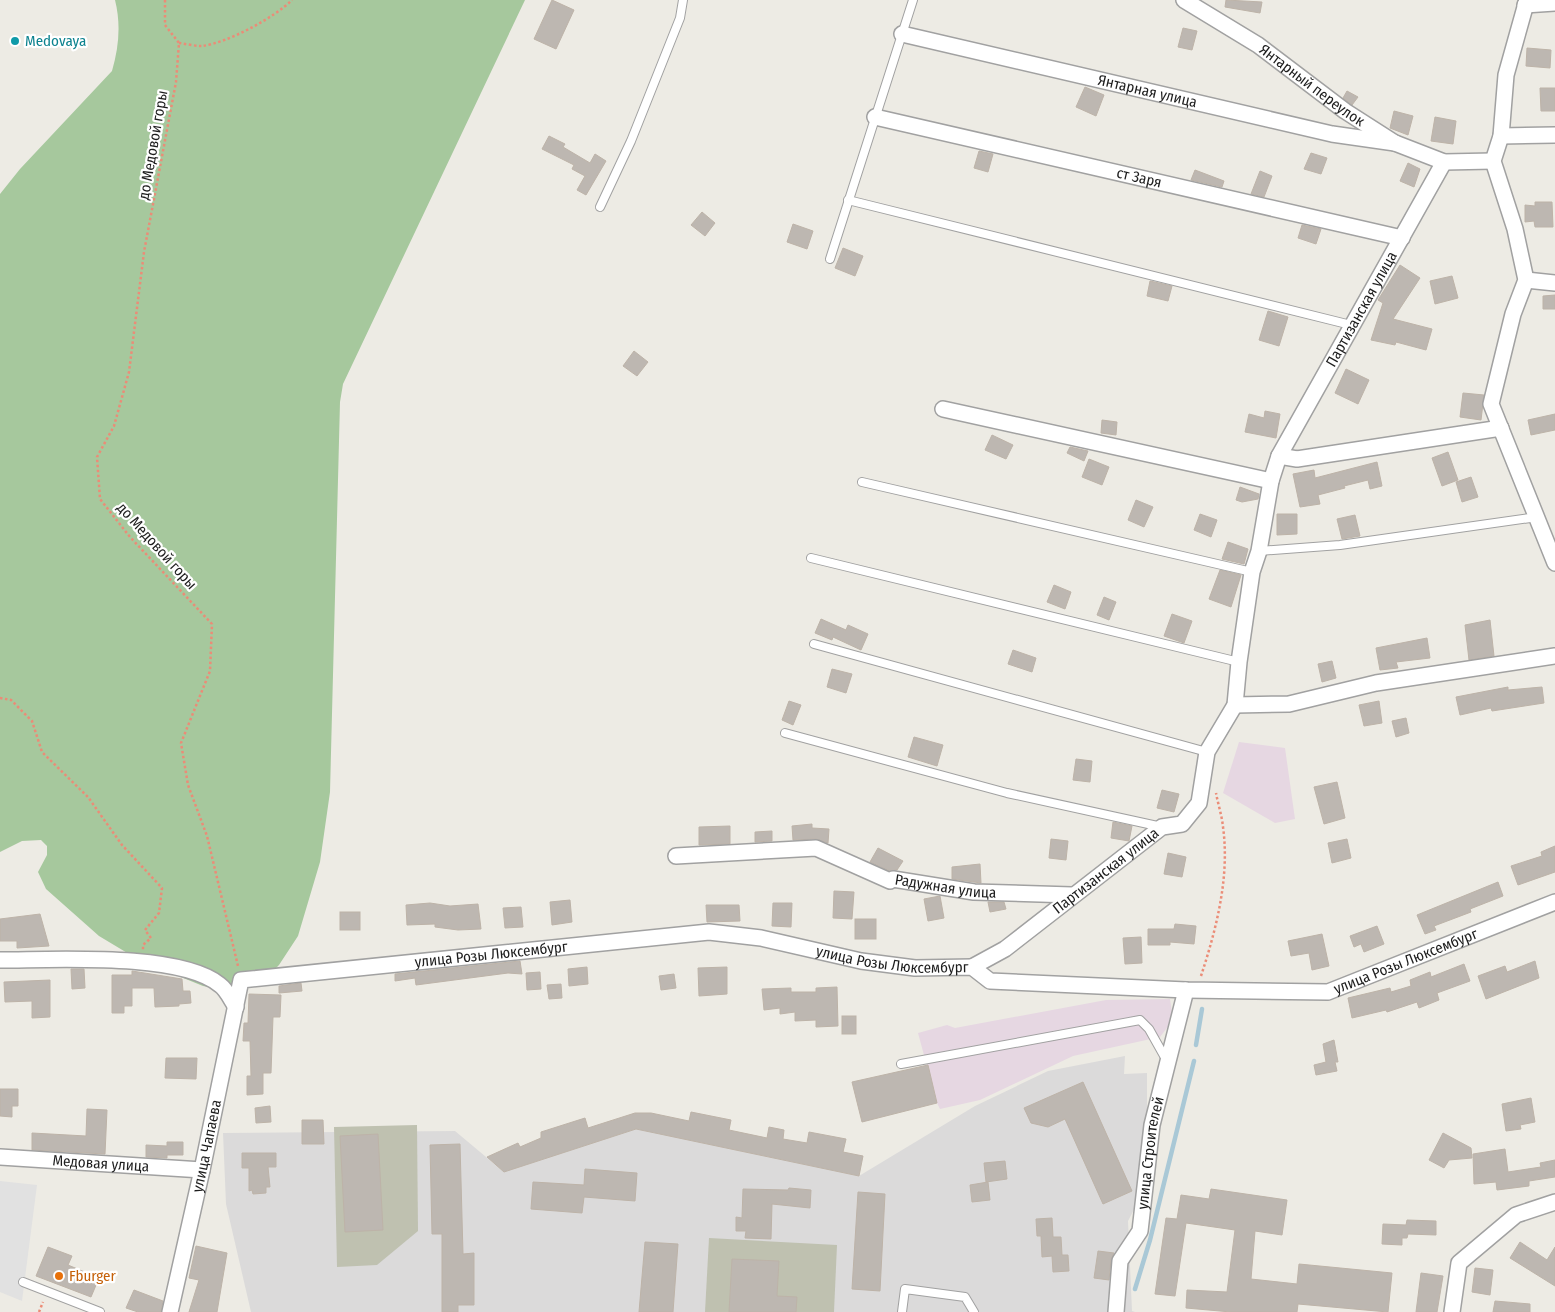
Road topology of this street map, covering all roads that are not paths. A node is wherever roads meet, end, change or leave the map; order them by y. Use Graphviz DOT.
graph roads {
  1 [pos="683,0"];
  2 [pos="913,0"];
  3 [pos="1184,0"];
  4 [pos="1526,2"];
  5 [pos="1555,3"];
  6 [pos="902,34"];
  7 [pos="875,117"];
  8 [pos="1555,135"];
  9 [pos="1501,136"];
  10 [pos="1395,143"];
  11 [pos="1494,161"];
  12 [pos="1444,162"];
  13 [pos="848,200"];
  14 [pos="600,207"];
  15 [pos="1402,238"];
  16 [pos="830,259"];
  17 [pos="1526,280"];
  18 [pos="1555,283"];
  19 [pos="1351,325"];
  20 [pos="944,410"];
  21 [pos="1501,428"];
  22 [pos="1279,456"];
  23 [pos="1271,481"];
  24 [pos="862,482"];
  25 [pos="1537,517"];
  26 [pos="1259,551"];
  27 [pos="811,558"];
  28 [pos="1555,563"];
  29 [pos="1252,572"];
  30 [pos="814,644"];
  31 [pos="1555,656"];
  32 [pos="1239,662"];
  33 [pos="1235,705"];
  34 [pos="785,733"];
  35 [pos="1207,752"];
  36 [pos="1162,827"];
  37 [pos="676,856"];
  38 [pos="1072,895"];
  39 [pos="1555,902"];
  40 [pos="0,960"];
  41 [pos="972,967"];
  42 [pos="241,980"];
  43 [pos="1191,991"];
  44 [pos="236,1007"];
  45 [pos="1168,1063"];
  46 [pos="901,1064"];
  47 [pos="0,1157"];
  48 [pos="202,1170"];
  49 [pos="1555,1202"];
  50 [pos="23,1282"];
  51 [pos="100,1312"];
  52 [pos="170,1312"];
  53 [pos="902,1312"];
  54 [pos="974,1312"];
  55 [pos="1116,1312"];
  56 [pos="1452,1312"];
  1 -- 14 [label="lane"];
  2 -- 6 [label="lane"];
  3 -- 10 [label="street, Янтарный переулок"];
  4 -- 5 [label="street"];
  4 -- 9 [label="street"];
  6 -- 7 [label="lane"];
  6 -- 10 [label="street, Янтарная улица"];
  7 -- 13 [label="lane"];
  7 -- 15 [label="street, ст Заря"];
  8 -- 9 [label="street"];
  9 -- 11 [label="street"];
  10 -- 12 [label="street, Янтарный переулок"];
  11 -- 12 [label="street"];
  11 -- 17 [label="street"];
  12 -- 15 [label="street, Партизанская улица"];
  13 -- 16 [label="lane"];
  13 -- 19 [label="lane"];
  15 -- 19 [label="street, Партизанская улица"];
  17 -- 18 [label="street"];
  17 -- 21 [label="street"];
  19 -- 22 [label="street, Партизанская улица"];
  20 -- 23 [label="street"];
  21 -- 22 [label="street"];
  21 -- 25 [label="street"];
  22 -- 23 [label="street, Партизанская улица"];
  23 -- 26 [label="street, Партизанская улица"];
  24 -- 29 [label="lane"];
  25 -- 26 [label="lane"];
  25 -- 28 [label="street"];
  26 -- 29 [label="street, Партизанская улица"];
  27 -- 32 [label="lane"];
  29 -- 32 [label="street, Партизанская улица"];
  30 -- 35 [label="lane"];
  31 -- 33 [label="street"];
  32 -- 33 [label="street, Партизанская улица"];
  33 -- 35 [label="street, Партизанская улица"];
  34 -- 36 [label="lane"];
  35 -- 36 [label="street, Партизанская улица"];
  36 -- 38 [label="street, Партизанская улица"];
  37 -- 38 [label="street, Радужная улица"];
  38 -- 41 [label="street, Партизанская улица"];
  39 -- 43 [label="street, улица Розы Люксембург"];
  40 -- 44 [label="street"];
  41 -- 42 [label="street, улица Розы Люксембург"];
  41 -- 43 [label="street, улица Розы Люксембург"];
  42 -- 44 [label="street, улица Чапаева"];
  43 -- 45 [label="street, улица Строителей"];
  44 -- 48 [label="street, улица Чапаева"];
  45 -- 46 [label="lane"];
  45 -- 55 [label="street, улица Строителей"];
  47 -- 48 [label="street, Медовая улица"];
  48 -- 52 [label="street, улица Чапаева"];
  49 -- 56 [label="street"];
  50 -- 51 [label="lane"];
  53 -- 54 [label="lane"];
}
